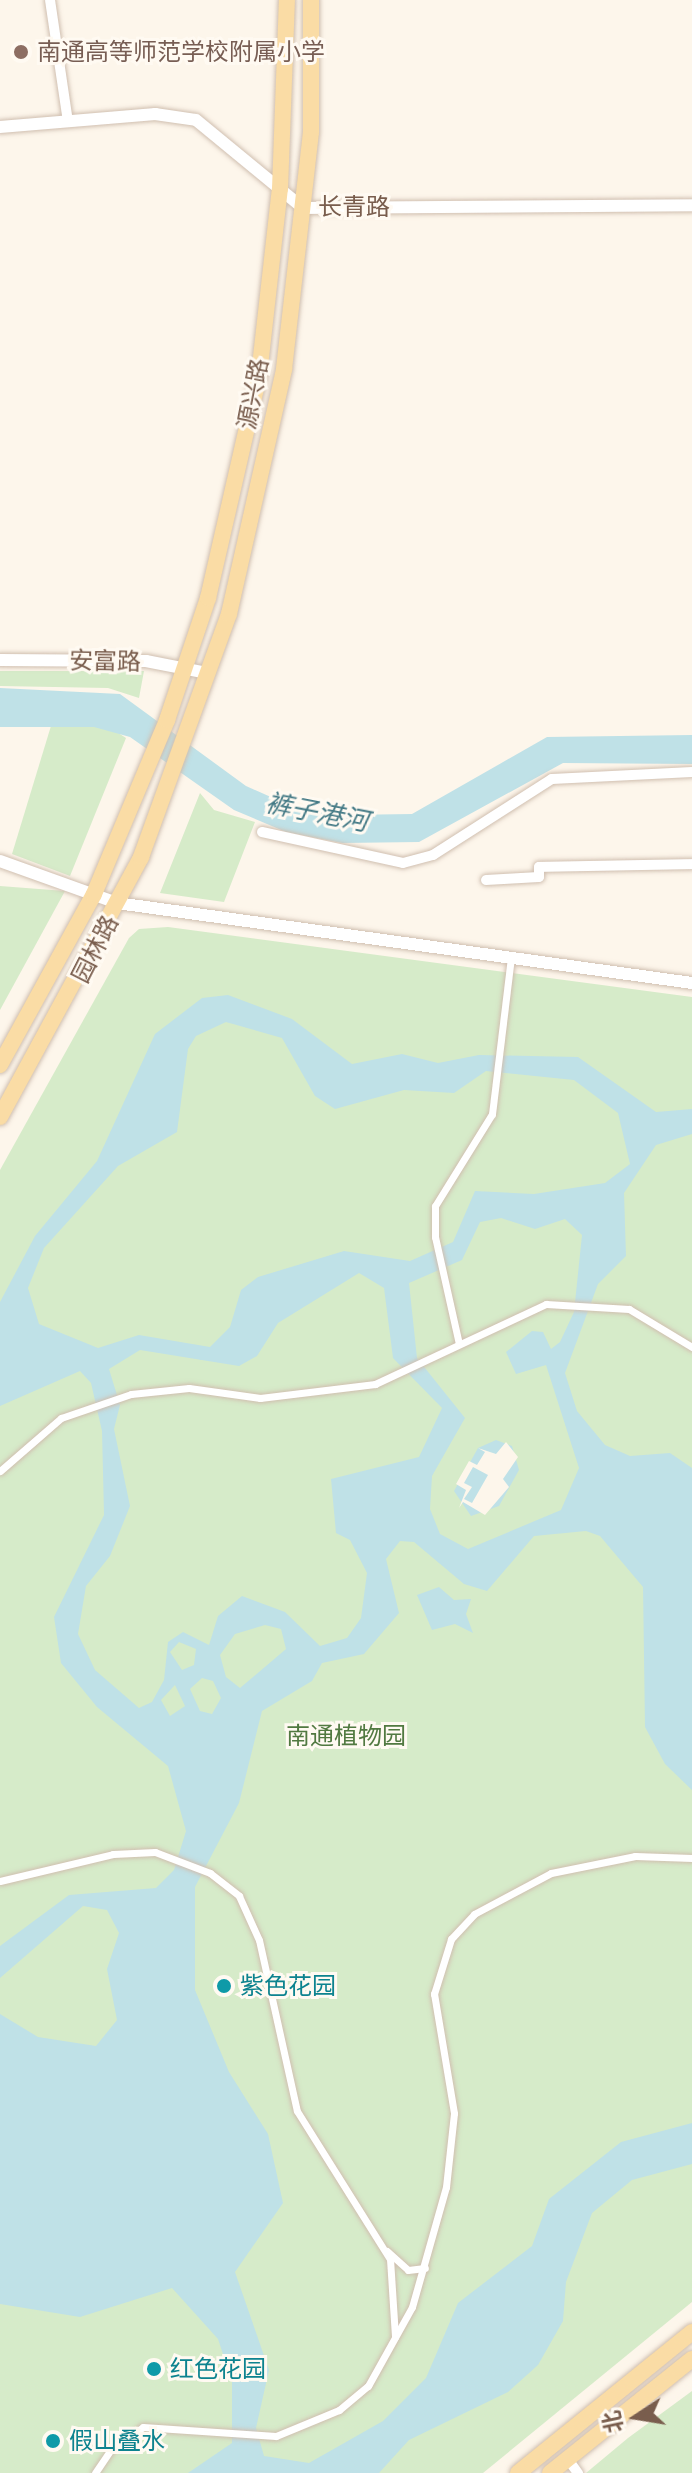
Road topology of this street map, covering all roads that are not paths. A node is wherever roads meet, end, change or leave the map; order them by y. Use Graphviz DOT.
graph roads {
  1 [pos="50,0"];
  2 [pos="287,0"];
  3 [pos="311,0"];
  4 [pos="68,122"];
  5 [pos="0,127"];
  6 [pos="280,189"];
  7 [pos="692,205"];
  8 [pos="303,208"];
  9 [pos="0,660"];
  10 [pos="186,665"];
  11 [pos="208,673"];
  12 [pos="692,772"];
  13 [pos="174,773"];
  14 [pos="145,774"];
  15 [pos="262,832"];
  16 [pos="0,861"];
  17 [pos="692,864"];
  18 [pos="486,880"];
  19 [pos="94,894"];
  20 [pos="117,903"];
  21 [pos="512,953"];
  22 [pos="692,983"];
  23 [pos="0,1065"];
  24 [pos="0,1117"];
  25 [pos="459,1344"];
  26 [pos="692,1347"];
  27 [pos="0,1471"];
  28 [pos="692,1858"];
  29 [pos="0,1881"];
  30 [pos="386,2249"];
  31 [pos="425,2268"];
  32 [pos="692,2332"];
  33 [pos="394,2340"];
  34 [pos="692,2359"];
  35 [pos="567,2458"];
  36 [pos="95,2473"];
  37 [pos="518,2473"];
  38 [pos="550,2473"];
  39 [pos="578,2473"];
  1 -- 4 [label="street"];
  2 -- 6 [label="main road, 源兴路"];
  3 -- 8 [label="main road, 源兴路"];
  4 -- 5 [label="street, 长青路"];
  4 -- 6 [label="street, 长青路"];
  6 -- 8 [label="street, 长青路"];
  6 -- 10 [label="main road, 源兴路"];
  7 -- 8 [label="street, 长青路"];
  8 -- 11 [label="main road, 源兴路"];
  9 -- 10 [label="street, 安富路"];
  10 -- 11 [label="street, 安富路"];
  10 -- 14 [label="main road, 源兴路"];
  11 -- 13 [label="main road, 源兴路"];
  12 -- 15 [label="street"];
  13 -- 20 [label="main road, 园林路"];
  14 -- 19 [label="main road, 园林路"];
  16 -- 19 [label="street"];
  17 -- 18 [label="street"];
  19 -- 20 [label="street"];
  19 -- 23 [label="main road, 园林路"];
  20 -- 21 [label="street"];
  20 -- 24 [label="main road, 园林路"];
  21 -- 22 [label="street"];
  21 -- 25 [label="street"];
  25 -- 26 [label="street"];
  25 -- 27 [label="street"];
  28 -- 31 [label="street"];
  29 -- 30 [label="street"];
  30 -- 31 [label="street"];
  30 -- 33 [label="street"];
  31 -- 33 [label="street"];
  32 -- 37 [label="main road"];
  33 -- 36 [label="street"];
  34 -- 35 [label="main road"];
  35 -- 38 [label="main road"];
  35 -- 39 [label="street"];
}
